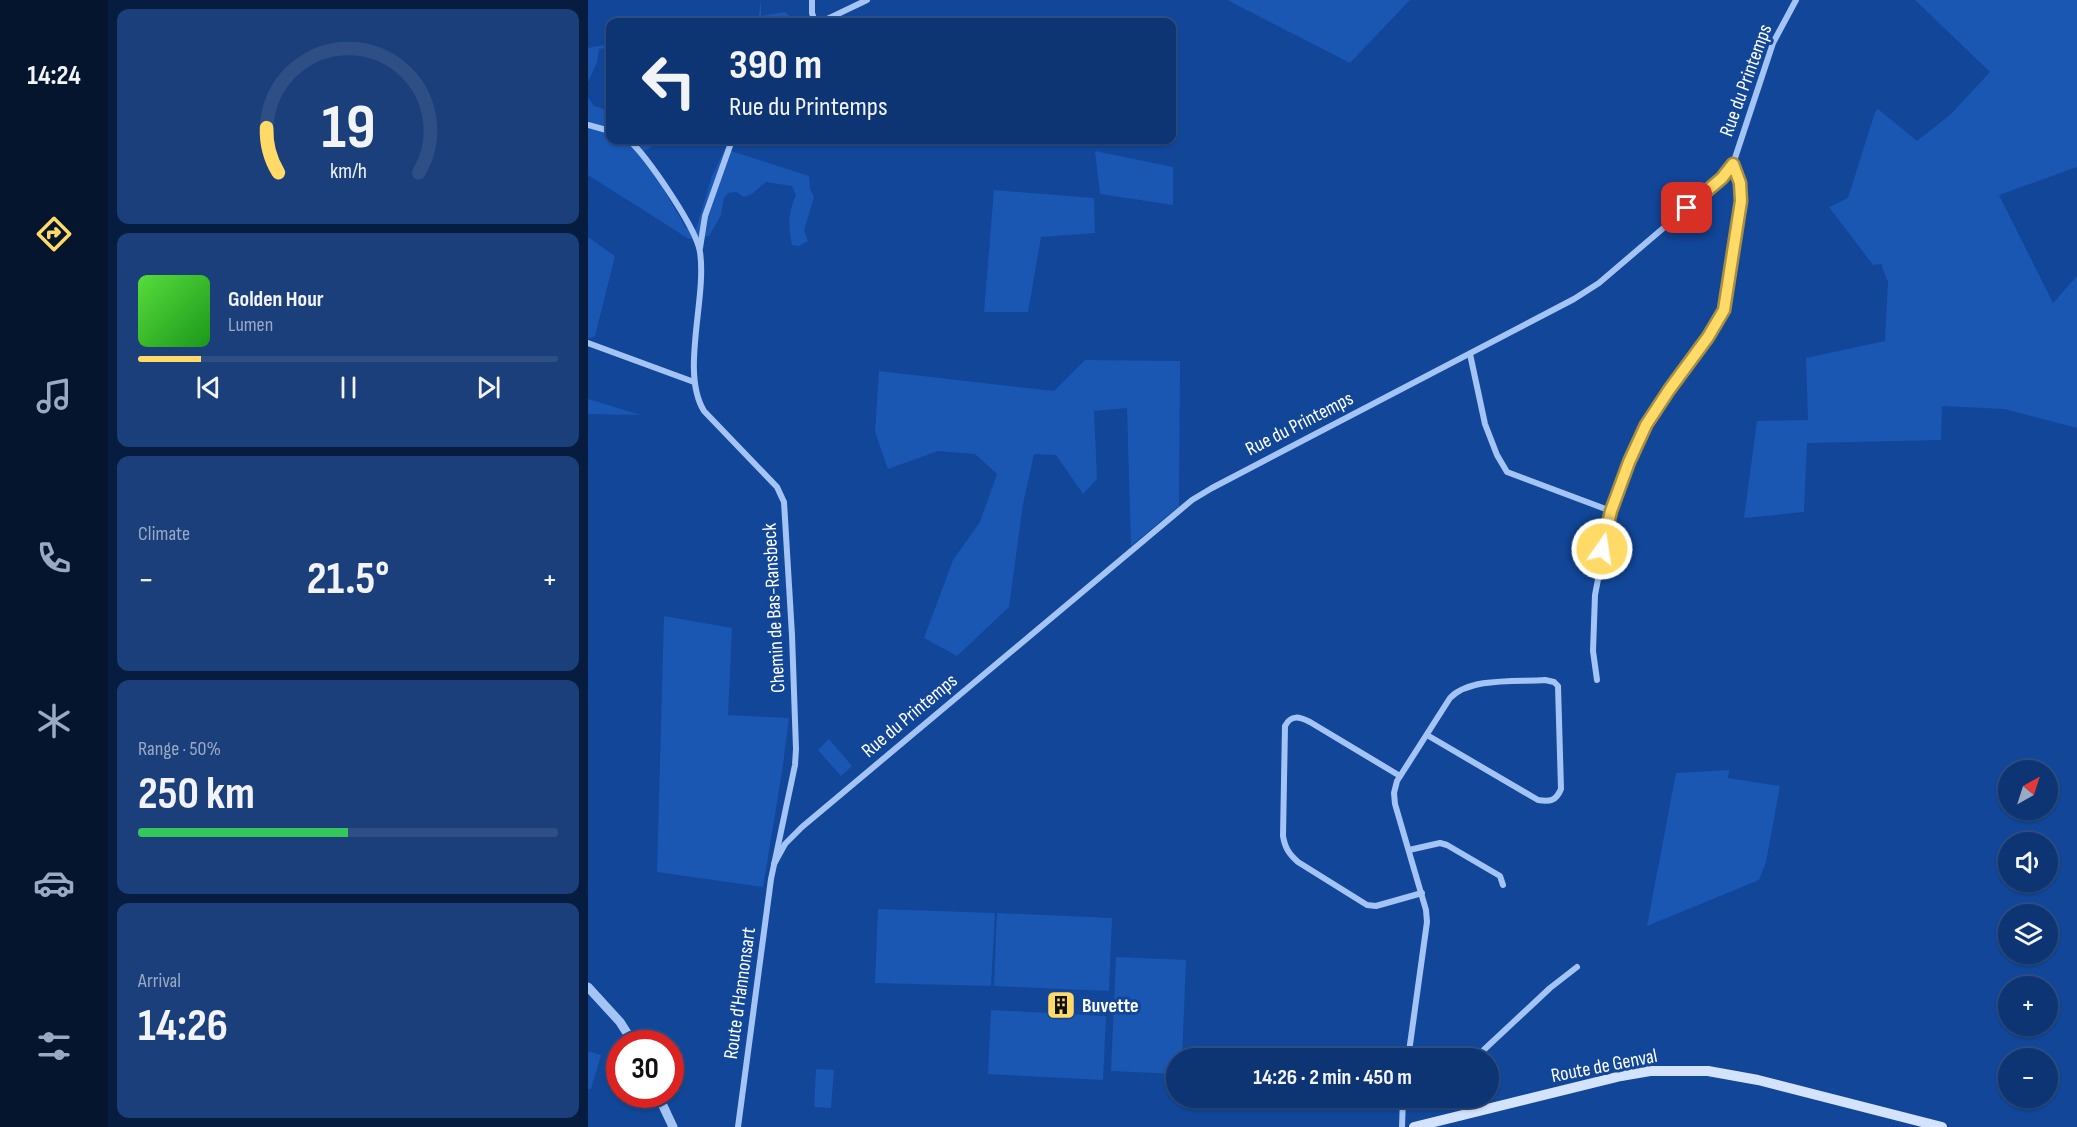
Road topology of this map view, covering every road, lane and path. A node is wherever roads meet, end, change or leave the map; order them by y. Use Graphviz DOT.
graph roads {
  1 [pos="813,0"];
  2 [pos="867,0"];
  3 [pos="1796,0"];
  4 [pos="813,18"];
  5 [pos="829,18"];
  6 [pos="588,125"];
  7 [pos="606,130"];
  8 [pos="632,144"];
  9 [pos="731,144"];
  10 [pos="1733,164"];
  11 [pos="700,249"];
  12 [pos="588,343"];
  13 [pos="1470,354"];
  14 [pos="694,382"];
  15 [pos="1611,511"];
  16 [pos="1597,680"];
  17 [pos="1427,735"];
  18 [pos="1400,776"];
  19 [pos="1409,850"];
  20 [pos="774,864"];
  21 [pos="1503,885"];
  22 [pos="1422,893"];
  23 [pos="1577,967"];
  24 [pos="588,987"];
  25 [pos="625,1030"];
  26 [pos="1410,1048"];
  27 [pos="1486,1048"];
  28 [pos="664,1108"];
  29 [pos="1402,1108"];
  30 [pos="673,1127"];
  31 [pos="738,1127"];
  32 [pos="1402,1127"];
  33 [pos="1414,1127"];
  34 [pos="1942,1127"];
  1 -- 4 [label="street"];
  2 -- 5 [label="street"];
  3 -- 10 [label="street, Rue du Printemps"];
  6 -- 7 [label="street"];
  8 -- 11 [label="street, Chemin de Bas-Ransbeck"];
  9 -- 11 [label="street"];
  10 -- 13 [label="street, Rue du Printemps"];
  10 -- 15 [label="street"];
  11 -- 14 [label="street, Chemin de Bas-Ransbeck"];
  12 -- 14 [label="street"];
  13 -- 15 [label="street"];
  13 -- 20 [label="street, Rue du Printemps"];
  14 -- 20 [label="street, Chemin de Bas-Ransbeck"];
  15 -- 16 [label="street"];
  17 -- 17 [label="street"];
  17 -- 18 [label="street"];
  18 -- 19 [label="street"];
  18 -- 22 [label="street"];
  19 -- 21 [label="street"];
  19 -- 22 [label="street"];
  20 -- 31 [label="street, Route d'Hannonsart"];
  22 -- 26 [label="street"];
  23 -- 27 [label="street"];
  24 -- 25 [label="street"];
  28 -- 30 [label="street"];
  29 -- 32 [label="street"];
  33 -- 34 [label="main road, Route de Genval"];
}
